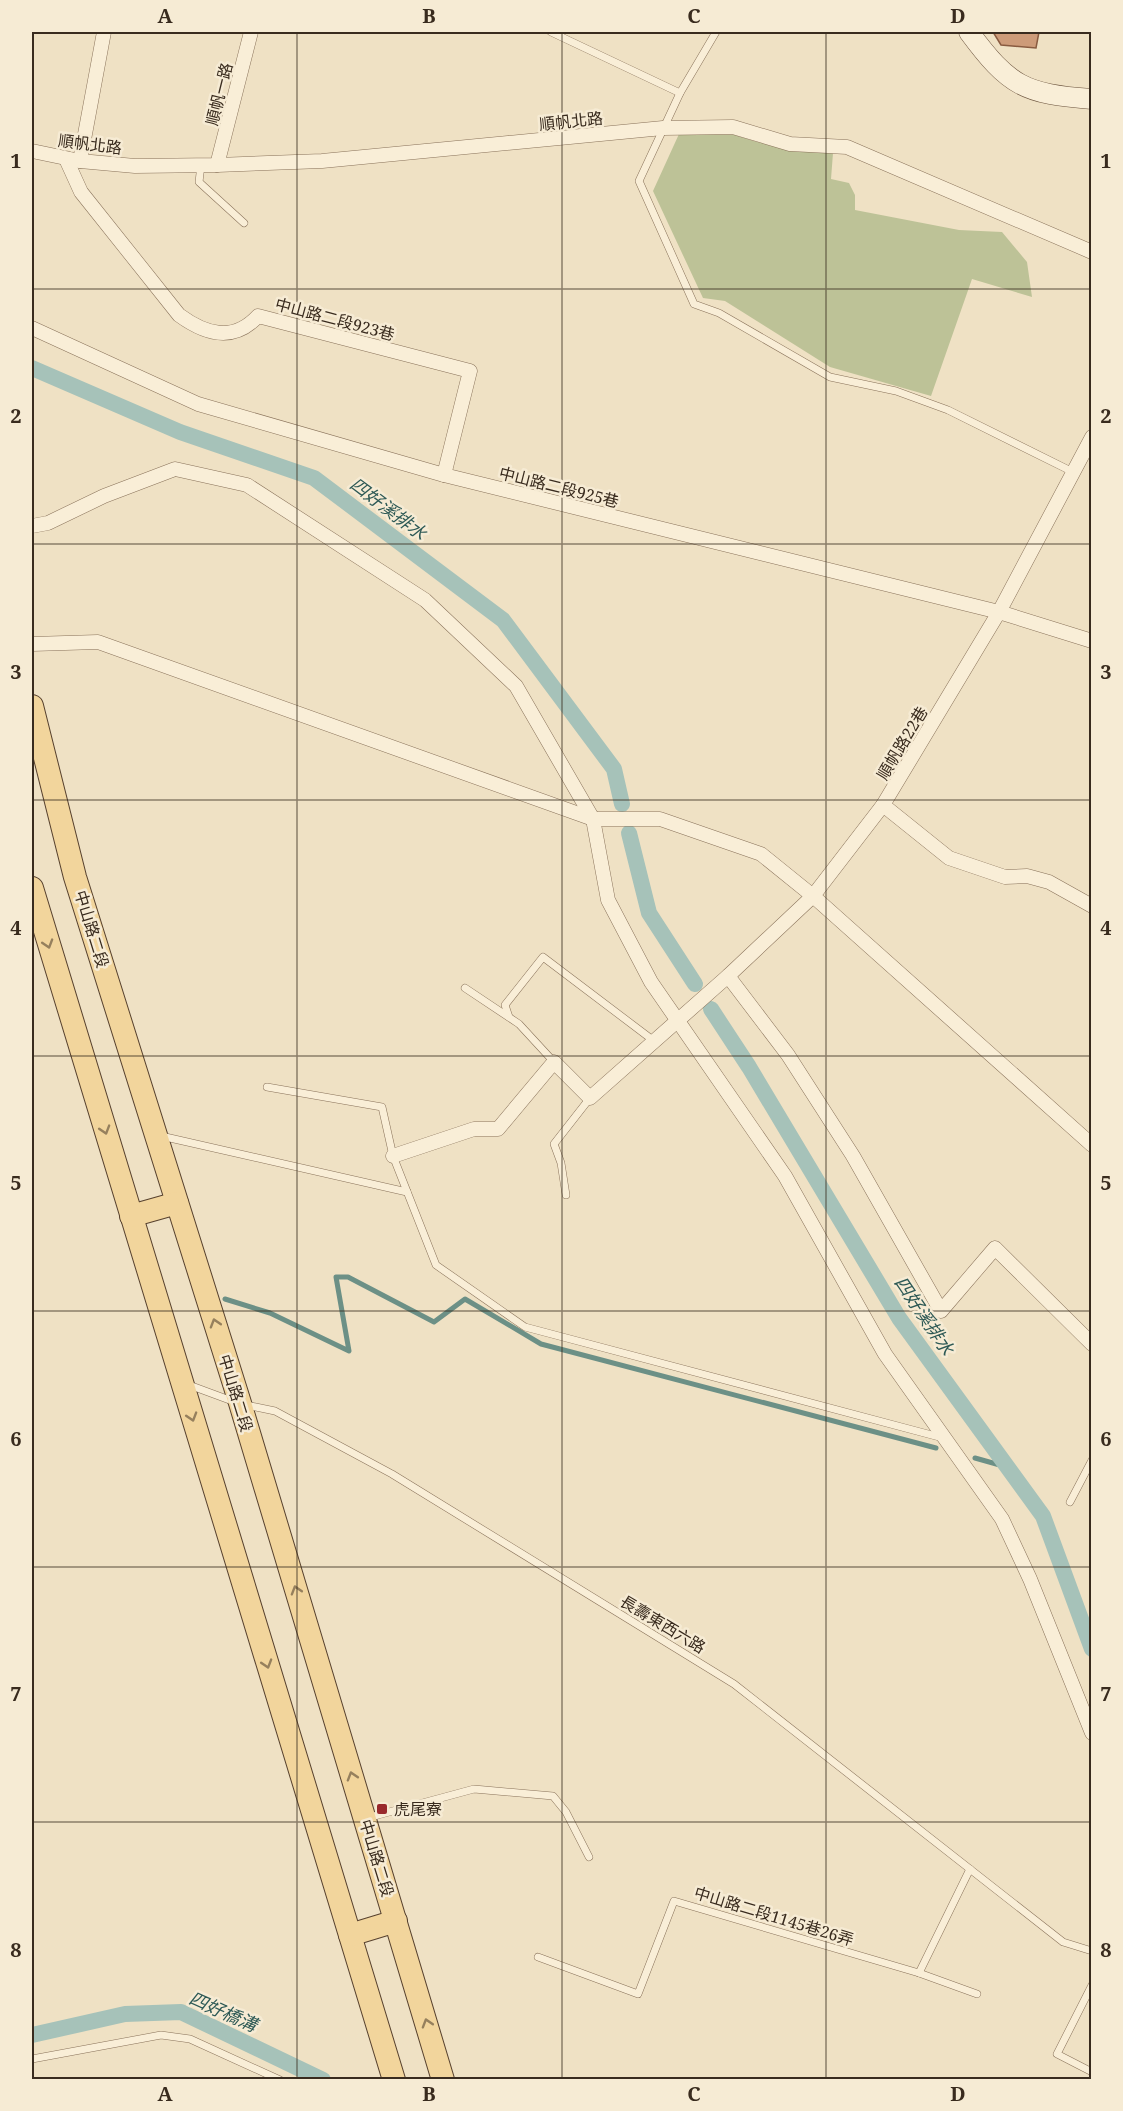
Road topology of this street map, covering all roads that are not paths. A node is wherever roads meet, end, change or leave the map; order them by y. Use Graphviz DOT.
graph roads {
  1 [pos="104,32"];
  2 [pos="251,32"];
  3 [pos="551,32"];
  4 [pos="716,32"];
  5 [pos="969,32"];
  6 [pos="680,93"];
  7 [pos="1092,99"];
  8 [pos="663,128"];
  9 [pos="32,151"];
  10 [pos="66,159"];
  11 [pos="80,161"];
  12 [pos="201,165"];
  13 [pos="217,165"];
  14 [pos="244,223"];
  15 [pos="1092,252"];
  16 [pos="32,328"];
  17 [pos="1092,437"];
  18 [pos="1072,472"];
  19 [pos="444,475"];
  20 [pos="32,526"];
  21 [pos="999,612"];
  22 [pos="1092,641"];
  23 [pos="32,645"];
  24 [pos="32,706"];
  25 [pos="883,805"];
  26 [pos="593,819"];
  27 [pos="32,888"];
  28 [pos="813,896"];
  29 [pos="1092,906"];
  30 [pos="728,976"];
  31 [pos="465,988"];
  32 [pos="509,1017"];
  33 [pos="677,1018"];
  34 [pos="654,1041"];
  35 [pos="554,1062"];
  36 [pos="267,1087"];
  37 [pos="590,1098"];
  38 [pos="156,1135"];
  39 [pos="1092,1145"];
  40 [pos="393,1156"];
  41 [pos="407,1192"];
  42 [pos="566,1195"];
  43 [pos="177,1203"];
  44 [pos="131,1216"];
  45 [pos="1092,1344"];
  46 [pos="181,1382"];
  47 [pos="240,1403"];
  48 [pos="946,1439"];
  49 [pos="1092,1460"];
  50 [pos="1070,1502"];
  51 [pos="1092,1733"];
  52 [pos="365,1818"];
  53 [pos="589,1857"];
  54 [pos="970,1869"];
  55 [pos="396,1921"];
  56 [pos="350,1935"];
  57 [pos="1092,1952"];
  58 [pos="538,1957"];
  59 [pos="918,1973"];
  60 [pos="1092,1985"];
  61 [pos="977,1994"];
  62 [pos="32,2060"];
  63 [pos="1092,2072"];
  64 [pos="280,2079"];
  65 [pos="394,2079"];
  66 [pos="443,2079"];
  1 -- 11 [label="street"];
  2 -- 13 [label="street, 順帆一路"];
  3 -- 6 [label="lane"];
  4 -- 6 [label="lane"];
  5 -- 7 [label="street"];
  6 -- 8 [label="lane"];
  8 -- 13 [label="street, 順帆北路"];
  8 -- 15 [label="street, 順帆北路"];
  8 -- 18 [label="lane"];
  9 -- 10 [label="street, 順帆北路"];
  10 -- 11 [label="street, 順帆北路"];
  10 -- 19 [label="street, 中山路二段923巷"];
  11 -- 12 [label="street, 順帆北路"];
  12 -- 13 [label="street, 順帆北路"];
  12 -- 14 [label="lane"];
  16 -- 19 [label="street, 中山路二段925巷"];
  17 -- 18 [label="street, 順帆路22巷"];
  18 -- 21 [label="street, 順帆路22巷"];
  19 -- 21 [label="street, 中山路二段925巷"];
  20 -- 26 [label="street"];
  21 -- 22 [label="street, 中山路二段925巷"];
  21 -- 25 [label="street, 順帆路22巷"];
  23 -- 26 [label="street"];
  24 -- 38 [label="main road, 中山路二段"];
  25 -- 28 [label="street, 順帆路22巷"];
  25 -- 29 [label="street"];
  26 -- 28 [label="street"];
  26 -- 33 [label="street"];
  27 -- 44 [label="main road, one-way"];
  28 -- 30 [label="street, 順帆路22巷"];
  28 -- 39 [label="street"];
  30 -- 33 [label="street, 順帆路22巷"];
  30 -- 45 [label="street"];
  31 -- 32 [label="lane"];
  32 -- 34 [label="lane"];
  32 -- 35 [label="lane"];
  33 -- 34 [label="street, 順帆路22巷"];
  33 -- 48 [label="street"];
  34 -- 37 [label="street, 順帆路22巷"];
  35 -- 37 [label="street"];
  35 -- 40 [label="street"];
  36 -- 40 [label="lane"];
  37 -- 42 [label="lane"];
  38 -- 41 [label="lane"];
  38 -- 43 [label="main road, 中山路二段"];
  40 -- 41 [label="lane"];
  41 -- 48 [label="lane"];
  43 -- 44 [label="main road"];
  47 -- 43 [label="main road, 中山路二段, one-way"];
  44 -- 46 [label="main road"];
  46 -- 47 [label="lane, 長壽東西六路"];
  46 -- 56 [label="main road, one-way"];
  52 -- 47 [label="main road, 中山路二段, one-way"];
  47 -- 54 [label="lane, 長壽東西六路"];
  48 -- 51 [label="street"];
  49 -- 50 [label="lane"];
  52 -- 53 [label="lane"];
  52 -- 55 [label="main road, 中山路二段"];
  54 -- 57 [label="lane, 長壽東西六路"];
  54 -- 59 [label="lane"];
  55 -- 56 [label="main road"];
  66 -- 55 [label="main road, 中山路二段, one-way"];
  56 -- 65 [label="main road"];
  58 -- 59 [label="lane, 中山路二段1145巷26弄"];
  59 -- 61 [label="lane"];
  60 -- 63 [label="lane"];
  62 -- 64 [label="lane"];
}
